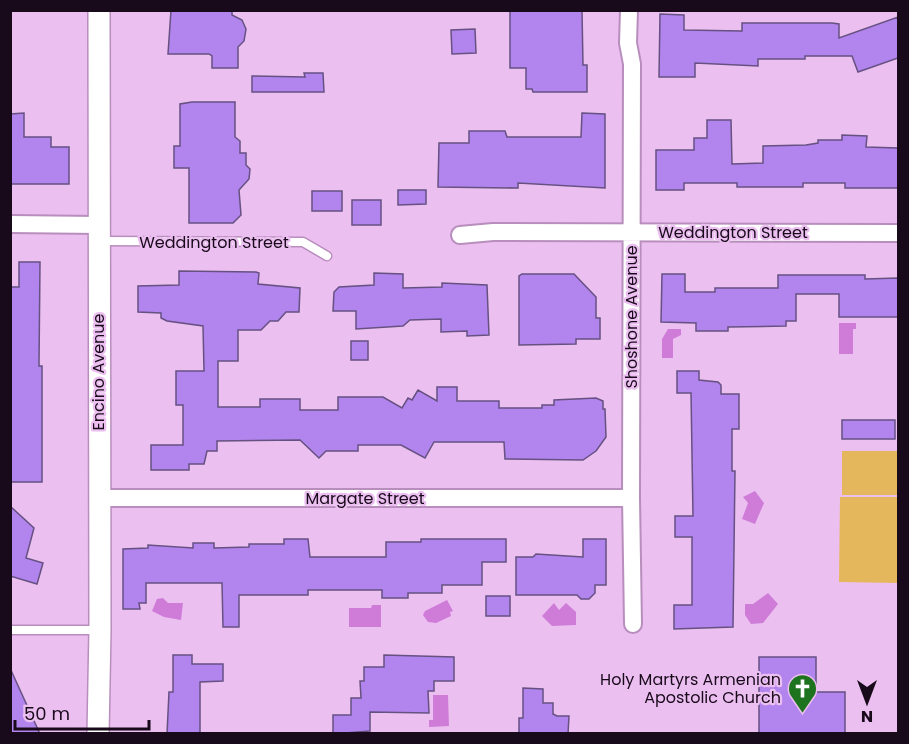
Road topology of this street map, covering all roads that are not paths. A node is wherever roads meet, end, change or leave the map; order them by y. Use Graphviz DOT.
graph roads {
  1 [pos="99,10"];
  2 [pos="629,10"];
  3 [pos="10,224"];
  4 [pos="631,232"];
  5 [pos="98,233"];
  6 [pos="898,233"];
  7 [pos="460,236"];
  8 [pos="327,256"];
  9 [pos="99,498"];
  10 [pos="631,498"];
  11 [pos="633,624"];
  12 [pos="10,630"];
  13 [pos="100,630"];
  14 [pos="98,734"];
  1 -- 5 [label="street, Encino Avenue"];
  2 -- 4 [label="street, Shoshone Avenue"];
  3 -- 5 [label="street, Weddington Street"];
  4 -- 6 [label="street, Weddington Street"];
  4 -- 7 [label="street, Weddington Street"];
  4 -- 10 [label="street, Shoshone Avenue"];
  5 -- 8 [label="lane, Weddington Street"];
  5 -- 9 [label="street, Encino Avenue"];
  9 -- 10 [label="street, Margate Street"];
  9 -- 13 [label="street, Encino Avenue"];
  10 -- 11 [label="street, Shoshone Avenue"];
  12 -- 13 [label="lane"];
  13 -- 14 [label="street, Encino Avenue"];
}
